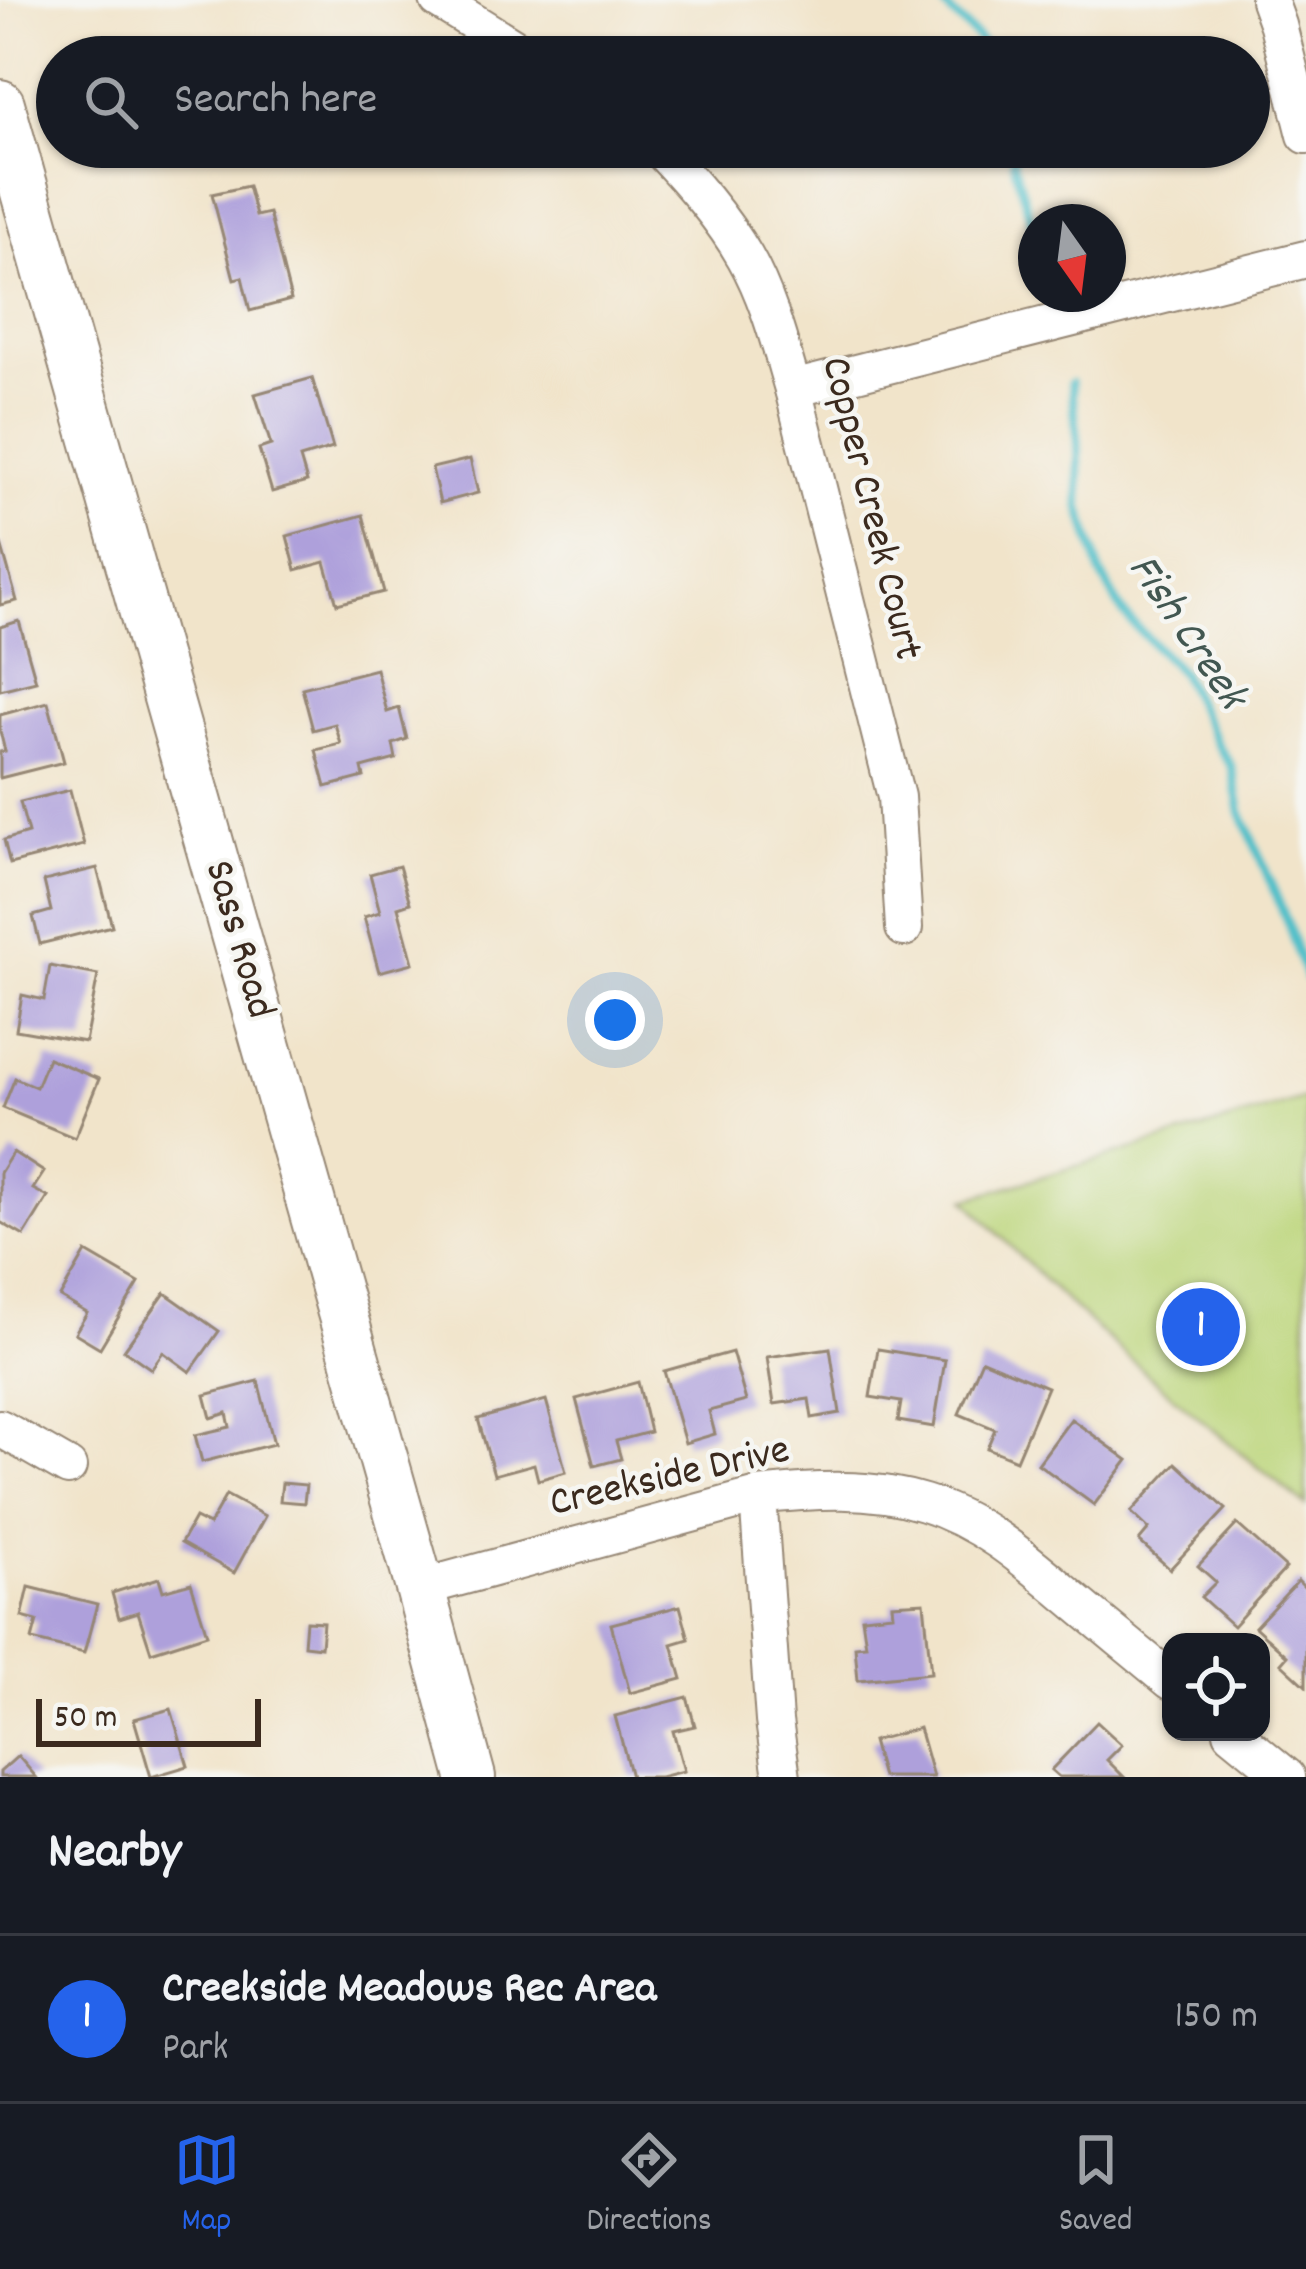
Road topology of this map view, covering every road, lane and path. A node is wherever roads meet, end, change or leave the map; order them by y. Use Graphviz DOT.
graph roads {
  1 [pos="438,0"];
  2 [pos="1269,0"];
  3 [pos="496,36"];
  4 [pos="0,104"];
  5 [pos="1306,135"];
  6 [pos="677,168"];
  7 [pos="1306,259"];
  8 [pos="793,389"];
  9 [pos="904,928"];
  10 [pos="0,1428"];
  11 [pos="68,1467"];
  12 [pos="758,1496"];
  13 [pos="420,1588"];
  14 [pos="1162,1674"];
  15 [pos="1243,1741"];
  16 [pos="471,1777"];
  17 [pos="782,1777"];
  18 [pos="1287,1777"];
  1 -- 3 [label="street"];
  2 -- 5 [label="street"];
  4 -- 13 [label="street, Sass Road"];
  6 -- 8 [label="street, Copper Creek Court"];
  7 -- 8 [label="street"];
  8 -- 9 [label="street, Copper Creek Court"];
  10 -- 11 [label="street"];
  12 -- 13 [label="street, Creekside Drive"];
  12 -- 14 [label="street, Creekside Drive"];
  12 -- 17 [label="street"];
  13 -- 16 [label="street, Sass Road"];
  15 -- 18 [label="street"];
}
